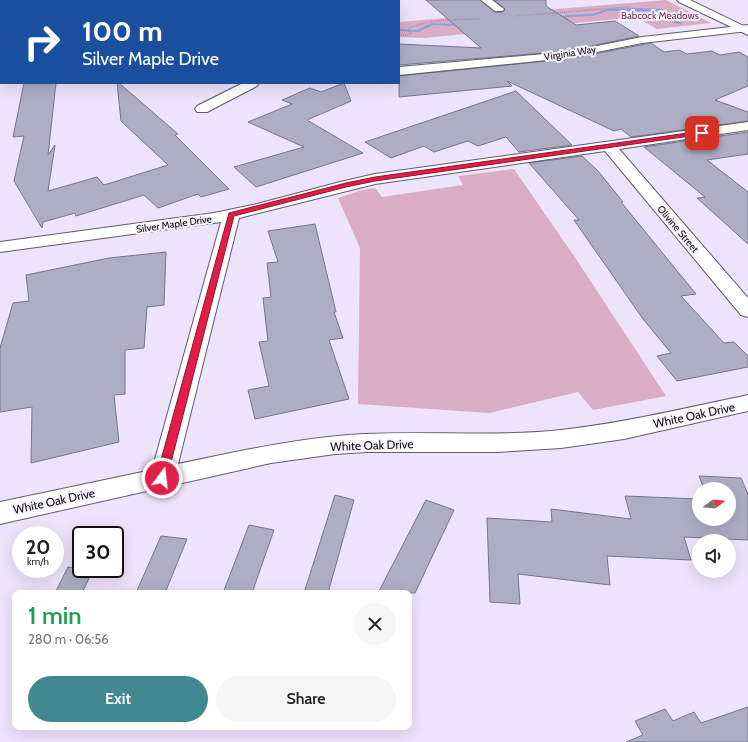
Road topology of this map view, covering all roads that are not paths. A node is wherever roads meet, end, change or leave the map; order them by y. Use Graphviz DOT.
graph roads {
  1 [pos="486,0"];
  2 [pos="682,0"];
  3 [pos="499,9"];
  4 [pos="746,29"];
  5 [pos="400,71"];
  6 [pos="251,84"];
  7 [pos="202,109"];
  8 [pos="748,126"];
  9 [pos="609,146"];
  10 [pos="231,215"];
  11 [pos="0,247"];
  12 [pos="748,312"];
  13 [pos="748,403"];
  14 [pos="162,478"];
  15 [pos="0,513"];
  1 -- 3 [label="street"];
  2 -- 4 [label="street"];
  4 -- 5 [label="street, Virginia Way"];
  6 -- 7 [label="street"];
  8 -- 9 [label="street, Silver Maple Drive"];
  9 -- 10 [label="street, Silver Maple Drive"];
  9 -- 12 [label="street, Olivine Street"];
  10 -- 11 [label="street, Silver Maple Drive"];
  10 -- 14 [label="street"];
  13 -- 14 [label="street, White Oak Drive"];
  14 -- 15 [label="street, White Oak Drive"];
}
